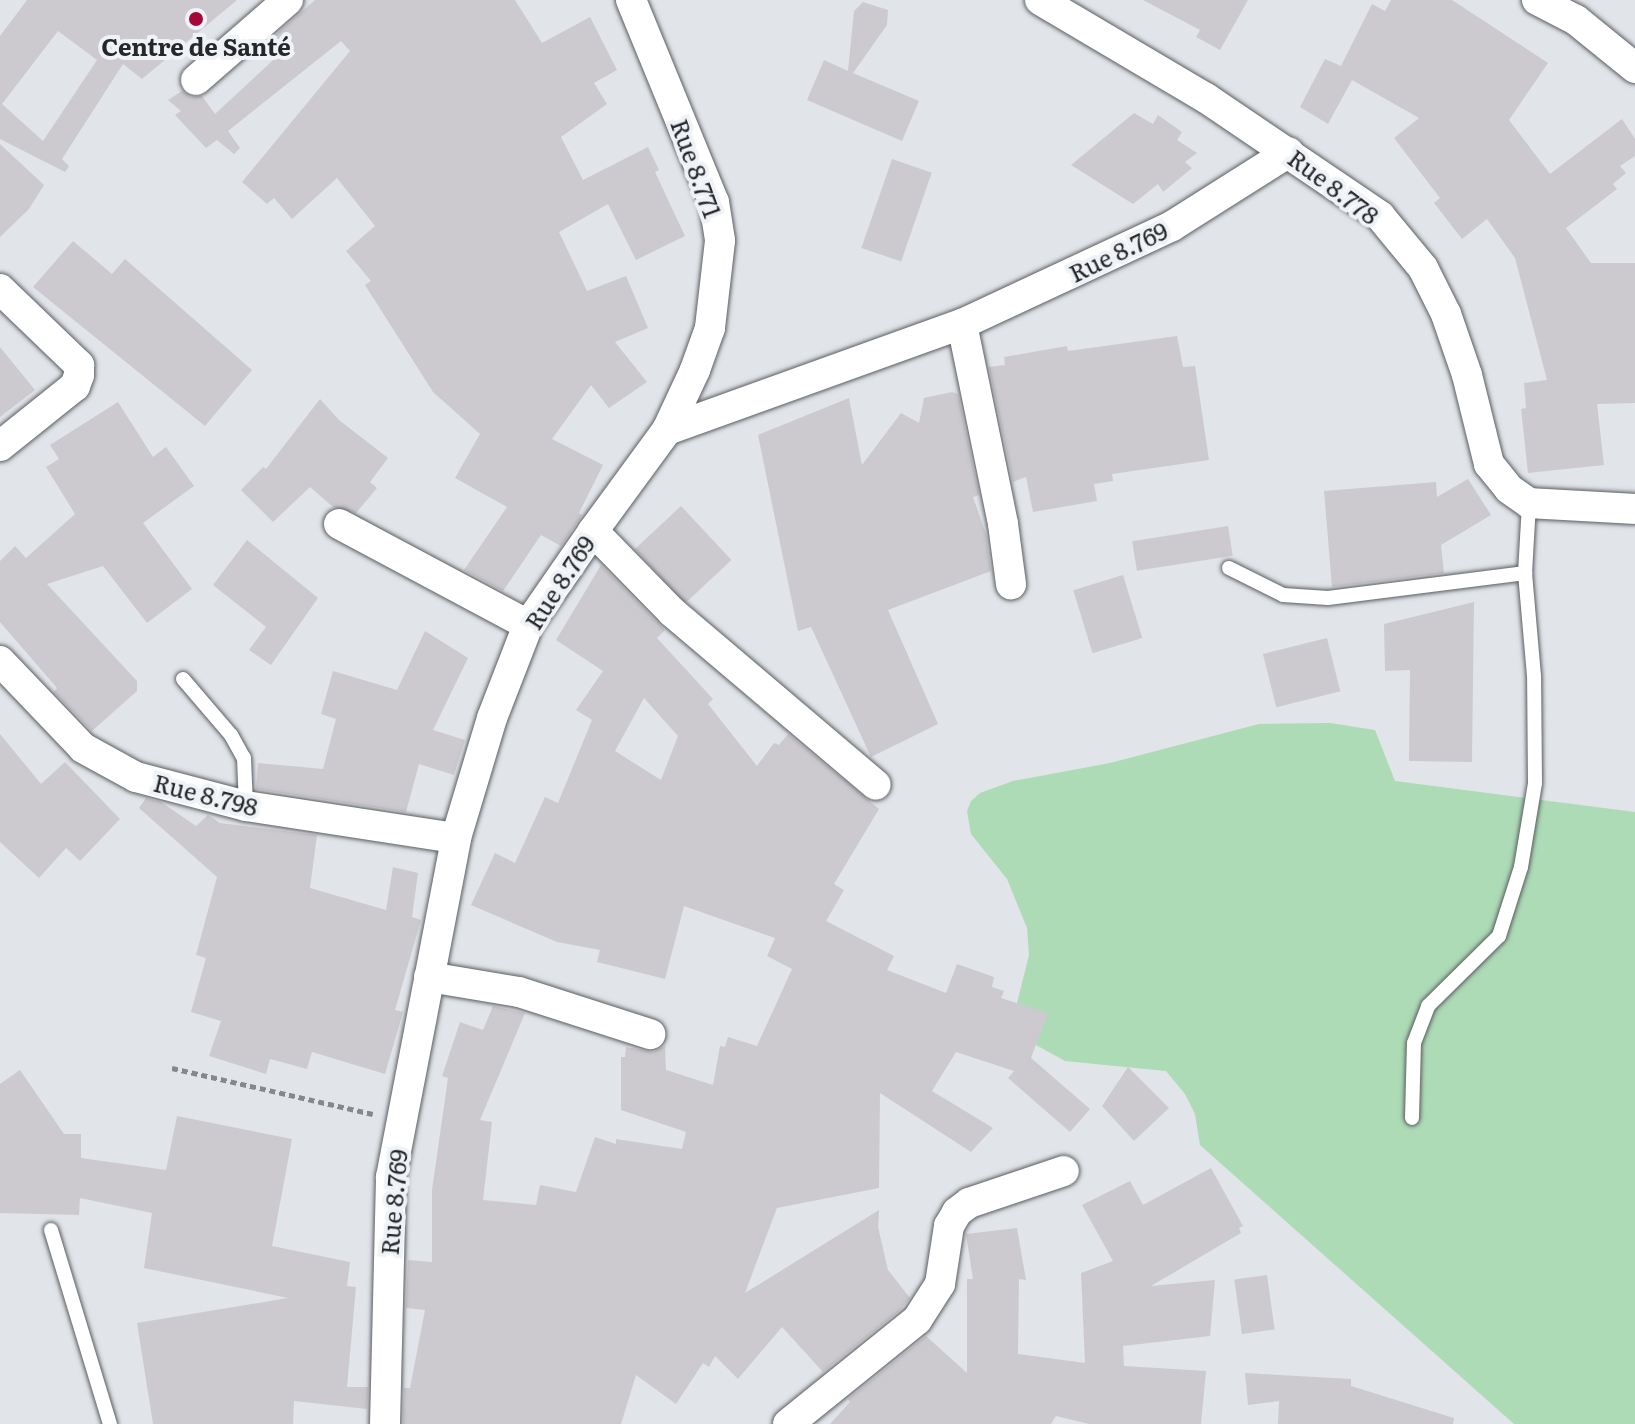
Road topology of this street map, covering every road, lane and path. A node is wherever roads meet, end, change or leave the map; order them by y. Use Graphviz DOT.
graph roads {
  1 [pos="288,0"];
  2 [pos="631,0"];
  3 [pos="1040,0"];
  4 [pos="1537,0"];
  5 [pos="1635,68"];
  6 [pos="196,80"];
  7 [pos="1289,152"];
  8 [pos="0,289"];
  9 [pos="962,324"];
  10 [pos="667,430"];
  11 [pos="0,446"];
  12 [pos="1529,503"];
  13 [pos="1635,509"];
  14 [pos="339,524"];
  15 [pos="593,531"];
  16 [pos="1229,568"];
  17 [pos="1525,573"];
  18 [pos="1011,584"];
  19 [pos="528,625"];
  20 [pos="0,661"];
  21 [pos="183,679"];
  22 [pos="876,785"];
  23 [pos="246,806"];
  24 [pos="456,838"];
  25 [pos="429,977"];
  26 [pos="650,1034"];
  27 [pos="172,1068"];
  28 [pos="1412,1118"];
  29 [pos="402,1120"];
  30 [pos="1064,1171"];
  31 [pos="51,1230"];
  32 [pos="110,1424"];
  33 [pos="385,1424"];
  34 [pos="788,1424"];
  1 -- 6 [label="street"];
  2 -- 10 [label="street, Rue 8.771"];
  3 -- 7 [label="street, Rue 8.778"];
  4 -- 5 [label="street"];
  7 -- 9 [label="street, Rue 8.769"];
  7 -- 12 [label="street, Rue 8.778"];
  8 -- 11 [label="street"];
  9 -- 10 [label="street, Rue 8.769"];
  9 -- 18 [label="street"];
  10 -- 15 [label="street, Rue 8.769"];
  12 -- 13 [label="street"];
  12 -- 17 [label="lane"];
  14 -- 19 [label="street"];
  15 -- 19 [label="street, Rue 8.769"];
  15 -- 22 [label="street"];
  16 -- 17 [label="lane"];
  17 -- 28 [label="lane"];
  19 -- 24 [label="street, Rue 8.769"];
  20 -- 23 [label="street, Rue 8.798"];
  21 -- 23 [label="lane"];
  23 -- 24 [label="street, Rue 8.798"];
  24 -- 25 [label="street, Rue 8.769"];
  25 -- 26 [label="street"];
  25 -- 29 [label="street, Rue 8.769"];
  27 -- 29 [label="path"];
  29 -- 33 [label="street, Rue 8.769"];
  30 -- 34 [label="street"];
  31 -- 32 [label="lane"];
}
